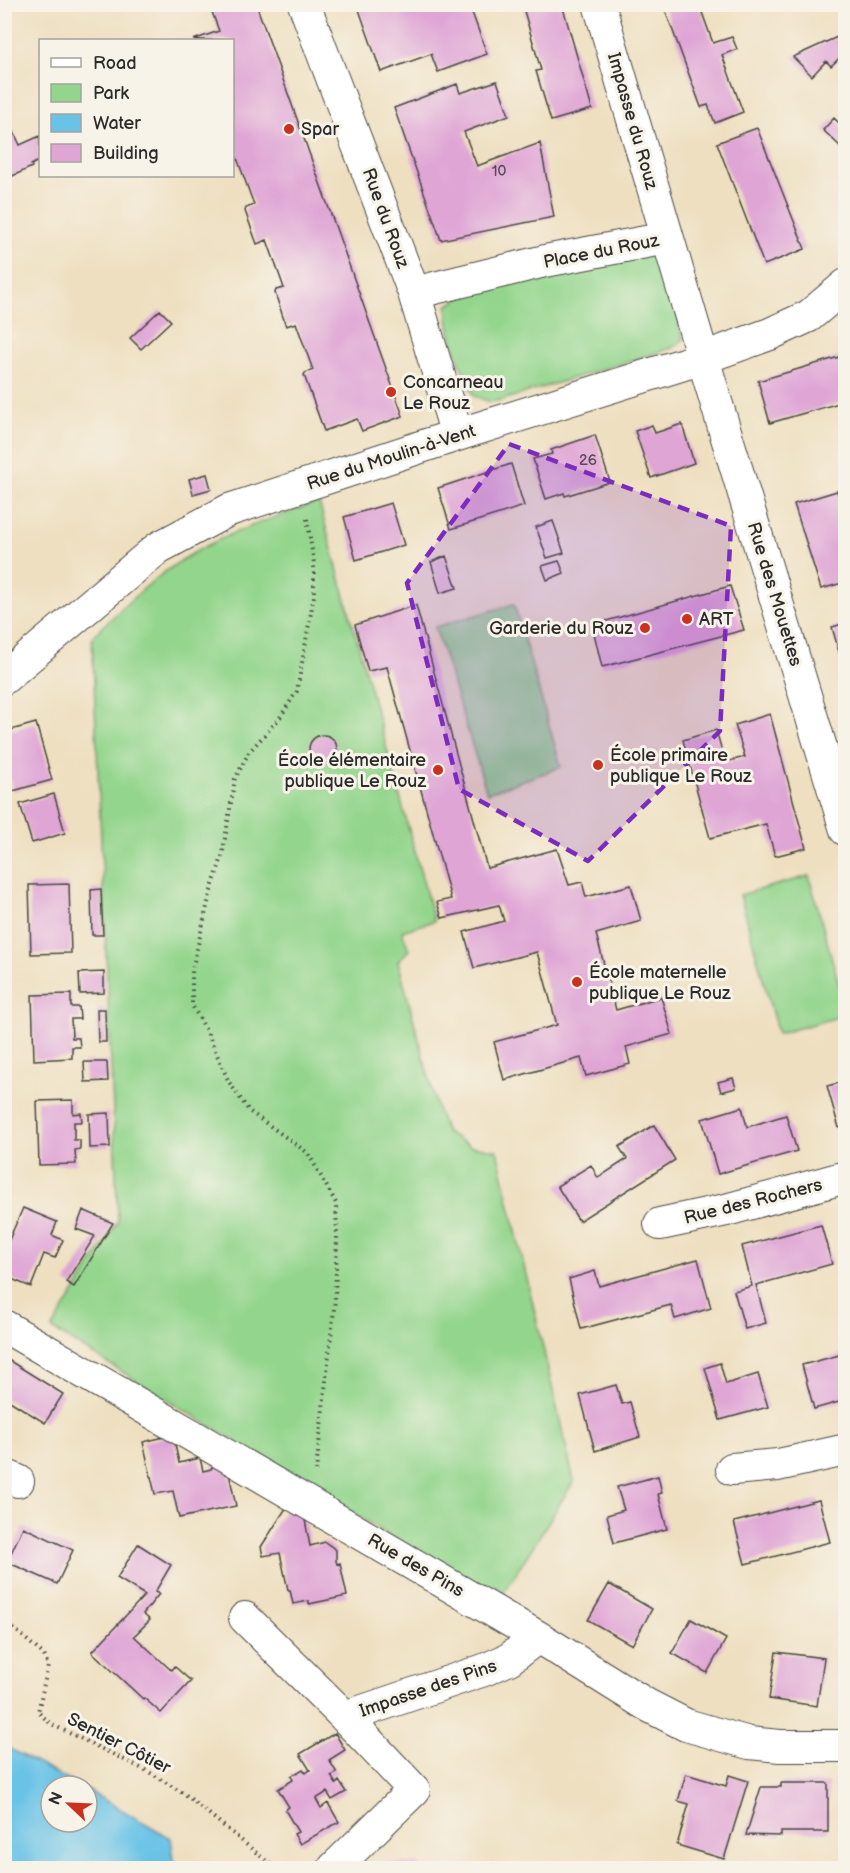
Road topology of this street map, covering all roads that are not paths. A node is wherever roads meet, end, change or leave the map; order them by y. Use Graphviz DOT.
graph roads {
  1 [pos="304,4"];
  2 [pos="599,4"];
  3 [pos="667,238"];
  4 [pos="846,285"];
  5 [pos="414,293"];
  6 [pos="703,358"];
  7 [pos="457,435"];
  8 [pos="4,678"];
  9 [pos="846,830"];
  10 [pos="846,1178"];
  11 [pos="660,1224"];
  12 [pos="4,1326"];
  13 [pos="846,1450"];
  14 [pos="732,1469"];
  15 [pos="244,1618"];
  16 [pos="538,1637"];
  17 [pos="345,1717"];
  18 [pos="846,1746"];
  19 [pos="334,1869"];
  1 -- 5 [label="street, Rue du Rouz"];
  2 -- 3 [label="street, Impasse du Rouz"];
  3 -- 5 [label="street, Place du Rouz"];
  3 -- 6 [label="street, Place du Rouz"];
  4 -- 6 [label="street, Rue du Moulin-à-Vent"];
  5 -- 7 [label="street, Rue du Rouz"];
  6 -- 7 [label="street, Rue du Moulin-à-Vent"];
  6 -- 9 [label="street, Rue des Mouettes"];
  7 -- 8 [label="street, Rue du Moulin-à-Vent"];
  10 -- 11 [label="street, Rue des Rochers"];
  12 -- 16 [label="street, Rue des Pins"];
  13 -- 14 [label="street"];
  15 -- 17 [label="street, Impasse des Pins"];
  16 -- 17 [label="street, Impasse des Pins"];
  16 -- 18 [label="street, Rue des Pins"];
  17 -- 19 [label="street, Impasse des Pins"];
}
